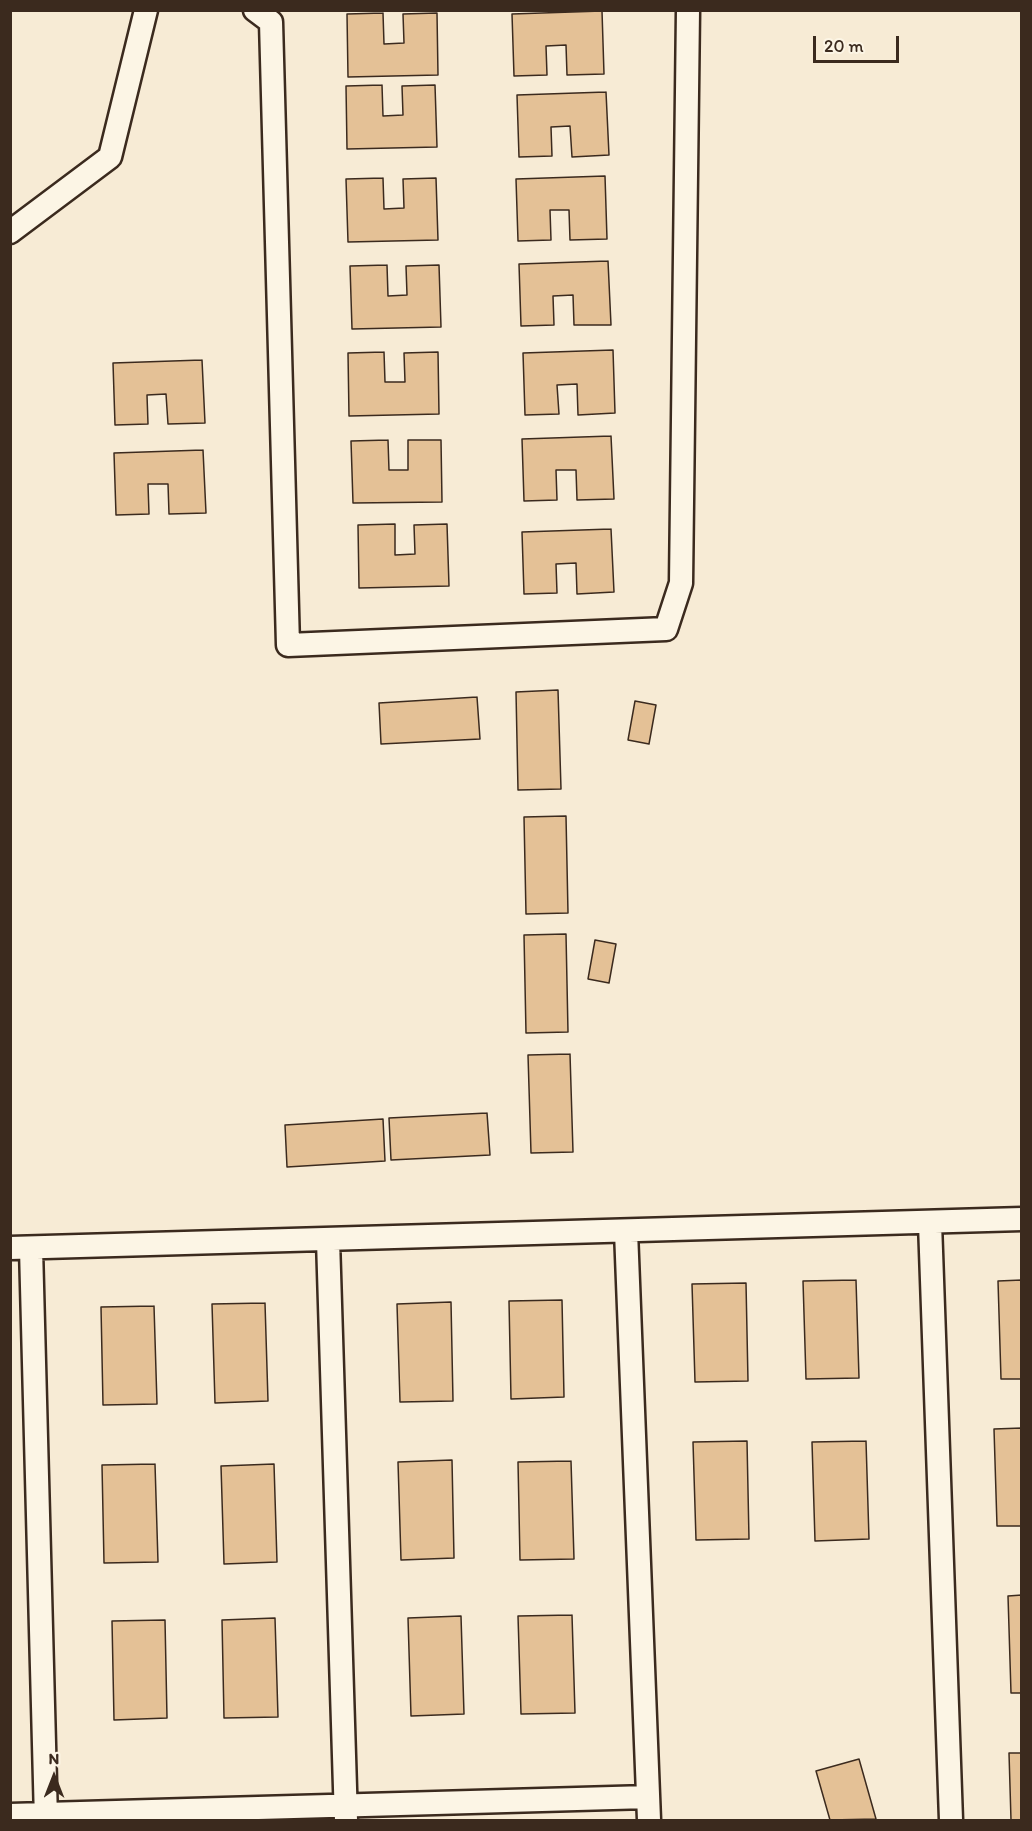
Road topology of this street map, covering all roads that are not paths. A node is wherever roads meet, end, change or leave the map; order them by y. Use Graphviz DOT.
graph roads {
  1 [pos="146,10"];
  2 [pos="255,10"];
  3 [pos="688,10"];
  4 [pos="10,231"];
  5 [pos="1022,1219"];
  6 [pos="930,1223"];
  7 [pos="626,1231"];
  8 [pos="328,1240"];
  9 [pos="21,1248"];
  10 [pos="648,1797"];
  11 [pos="346,1813"];
  12 [pos="10,1815"];
  13 [pos="46,1817"];
  14 [pos="649,1821"];
  15 [pos="951,1821"];
  1 -- 4 [label="street"];
  2 -- 3 [label="street"];
  5 -- 6 [label="street"];
  6 -- 7 [label="street"];
  6 -- 15 [label="street"];
  7 -- 8 [label="street"];
  7 -- 10 [label="street"];
  8 -- 9 [label="street"];
  8 -- 11 [label="street"];
  9 -- 13 [label="street"];
  10 -- 11 [label="street"];
  10 -- 14 [label="street"];
  11 -- 13 [label="street"];
  12 -- 13 [label="street"];
}
